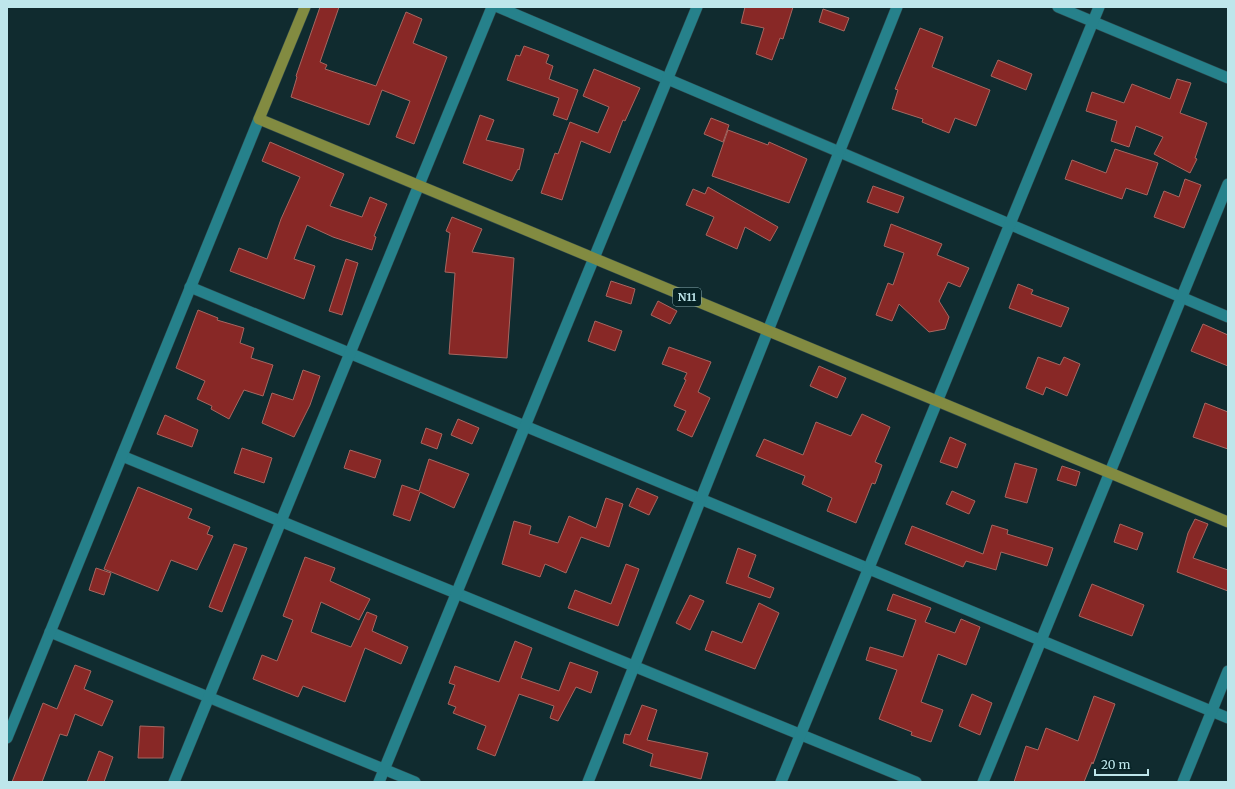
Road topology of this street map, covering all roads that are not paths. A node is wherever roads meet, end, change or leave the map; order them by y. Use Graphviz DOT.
graph roads {
  1 [pos="305,7"];
  2 [pos="492,7"];
  3 [pos="498,7"];
  4 [pos="697,7"];
  5 [pos="897,7"];
  6 [pos="1058,7"];
  7 [pos="1098,7"];
  8 [pos="1093,22"];
  9 [pos="1228,78"];
  10 [pos="667,79"];
  11 [pos="259,119"];
  12 [pos="839,152"];
  13 [pos="1228,184"];
  14 [pos="418,186"];
  15 [pos="1009,224"];
  16 [pos="594,258"];
  17 [pos="190,287"];
  18 [pos="1182,297"];
  19 [pos="1228,317"];
  20 [pos="768,331"];
  21 [pos="350,354"];
  22 [pos="937,401"];
  23 [pos="525,426"];
  24 [pos="122,456"];
  25 [pos="1110,473"];
  26 [pos="701,499"];
  27 [pos="281,521"];
  28 [pos="1228,522"];
  29 [pos="868,569"];
  30 [pos="456,593"];
  31 [pos="50,632"];
  32 [pos="1041,640"];
  33 [pos="634,666"];
  34 [pos="1228,671"];
  35 [pos="208,697"];
  36 [pos="1212,711"];
  37 [pos="1228,718"];
  38 [pos="800,734"];
  39 [pos="7,738"];
  40 [pos="384,769"];
  41 [pos="174,782"];
  42 [pos="379,782"];
  43 [pos="415,782"];
  44 [pos="588,782"];
  45 [pos="781,782"];
  46 [pos="916,782"];
  47 [pos="983,782"];
  48 [pos="1183,782"];
  1 -- 11 [label="main road"];
  2 -- 14 [label="street"];
  3 -- 10 [label="street"];
  4 -- 10 [label="street"];
  5 -- 12 [label="street"];
  6 -- 8 [label="street"];
  7 -- 8 [label="street"];
  8 -- 9 [label="street"];
  8 -- 15 [label="street"];
  10 -- 12 [label="street"];
  10 -- 16 [label="street"];
  11 -- 14 [label="main road, N11"];
  11 -- 17 [label="street"];
  12 -- 15 [label="street"];
  12 -- 20 [label="street"];
  13 -- 18 [label="street"];
  14 -- 16 [label="main road, N11"];
  14 -- 21 [label="street"];
  15 -- 18 [label="street"];
  15 -- 22 [label="street"];
  16 -- 20 [label="main road, N11"];
  16 -- 23 [label="street"];
  17 -- 21 [label="street"];
  17 -- 24 [label="street"];
  18 -- 19 [label="street"];
  18 -- 25 [label="street"];
  20 -- 22 [label="main road, N11"];
  20 -- 26 [label="street"];
  21 -- 23 [label="street"];
  21 -- 27 [label="street"];
  22 -- 25 [label="main road, N11"];
  22 -- 29 [label="street"];
  23 -- 26 [label="street"];
  23 -- 30 [label="street"];
  24 -- 27 [label="street"];
  24 -- 31 [label="street"];
  25 -- 28 [label="main road, N11"];
  25 -- 32 [label="street"];
  26 -- 29 [label="street"];
  26 -- 33 [label="street"];
  27 -- 30 [label="street"];
  27 -- 35 [label="street"];
  29 -- 32 [label="street"];
  29 -- 38 [label="street"];
  30 -- 33 [label="street"];
  30 -- 40 [label="street"];
  31 -- 35 [label="street"];
  31 -- 39 [label="street"];
  32 -- 36 [label="street"];
  32 -- 47 [label="street"];
  33 -- 38 [label="street"];
  33 -- 44 [label="street"];
  34 -- 36 [label="street"];
  35 -- 40 [label="street"];
  35 -- 41 [label="street"];
  36 -- 37 [label="street"];
  36 -- 48 [label="street"];
  38 -- 45 [label="street"];
  38 -- 46 [label="street"];
  40 -- 42 [label="street"];
  40 -- 43 [label="street"];
}
